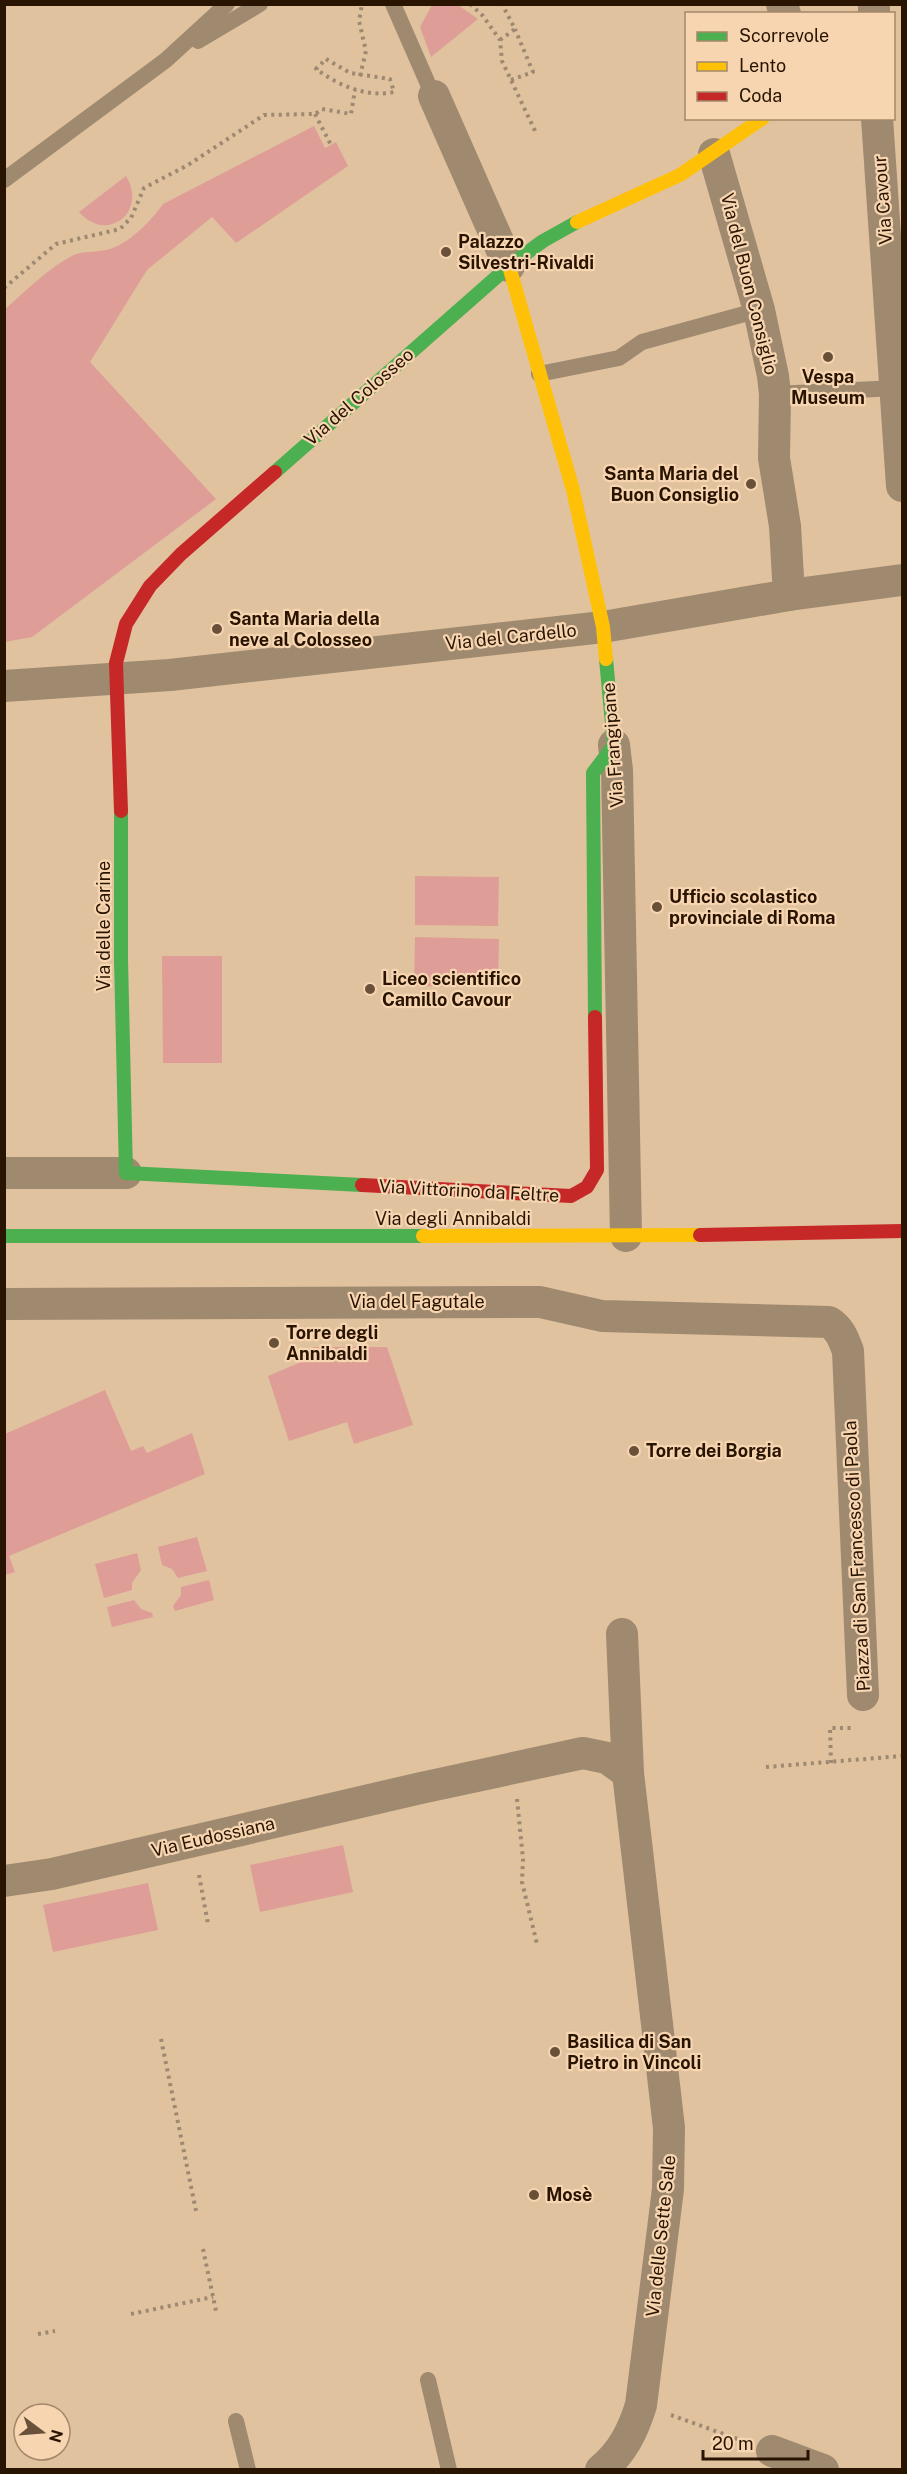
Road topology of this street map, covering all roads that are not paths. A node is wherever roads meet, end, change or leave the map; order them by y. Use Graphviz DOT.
graph roads {
  1 [pos="227,4"];
  2 [pos="260,4"];
  3 [pos="393,4"];
  4 [pos="166,60"];
  5 [pos="433,95"];
  6 [pos="760,120"];
  7 [pos="878,124"];
  8 [pos="714,154"];
  9 [pos="4,180"];
  10 [pos="509,266"];
  11 [pos="759,310"];
  12 [pos="539,374"];
  13 [pos="896,388"];
  14 [pos="775,394"];
  15 [pos="903,486"];
  16 [pos="903,580"];
  17 [pos="789,595"];
  18 [pos="603,627"];
  19 [pos="117,679"];
  20 [pos="4,686"];
  21 [pos="614,745"];
  22 [pos="4,1173"];
  23 [pos="126,1173"];
  24 [pos="903,1231"];
  25 [pos="4,1236"];
  26 [pos="626,1236"];
  27 [pos="4,1304"];
  28 [pos="828,1322"];
  29 [pos="622,1634"];
  30 [pos="863,1695"];
  31 [pos="628,1773"];
  32 [pos="4,1881"];
  33 [pos="428,2380"];
  34 [pos="236,2421"];
  35 [pos="772,2451"];
  36 [pos="248,2469"];
  37 [pos="449,2469"];
  38 [pos="601,2469"];
  39 [pos="823,2469"];
  1 -- 4 [label="lane"];
  2 -- 4 [label="lane"];
  3 -- 5 [label="lane"];
  4 -- 9 [label="lane"];
  5 -- 10 [label="street"];
  6 -- 8 [label="street, Via del Colosseo"];
  7 -- 13 [label="street, Via Cavour"];
  8 -- 10 [label="street, Via del Colosseo"];
  8 -- 11 [label="street, Via del Buon Consiglio"];
  10 -- 12 [label="street, Via Frangipane"];
  10 -- 19 [label="street, Via del Colosseo"];
  11 -- 12 [label="lane"];
  11 -- 14 [label="street, Via del Buon Consiglio"];
  12 -- 18 [label="street, Via Frangipane"];
  13 -- 14 [label="lane"];
  13 -- 15 [label="street, Via Cavour"];
  14 -- 17 [label="street, Via del Buon Consiglio"];
  16 -- 17 [label="street, Via del Cardello"];
  17 -- 18 [label="street, Via del Cardello"];
  18 -- 19 [label="street, Via del Cardello"];
  18 -- 21 [label="street, Via Frangipane"];
  19 -- 20 [label="street"];
  19 -- 23 [label="street, Via delle Carine"];
  21 -- 23 [label="street, Via Vittorino da Feltre"];
  21 -- 26 [label="street, Via Frangipane"];
  22 -- 23 [label="street, Via Vittorino da Feltre"];
  24 -- 26 [label="street, Via degli Annibaldi"];
  25 -- 26 [label="street, Via degli Annibaldi"];
  27 -- 28 [label="street, Via del Fagutale"];
  28 -- 30 [label="street, Piazza di San Francesco di Paola"];
  29 -- 31 [label="street, Via delle Sette Sale"];
  31 -- 32 [label="street, Via Eudossiana"];
  31 -- 38 [label="street, Via delle Sette Sale"];
  33 -- 37 [label="lane"];
  34 -- 36 [label="lane"];
  35 -- 39 [label="street"];
}
